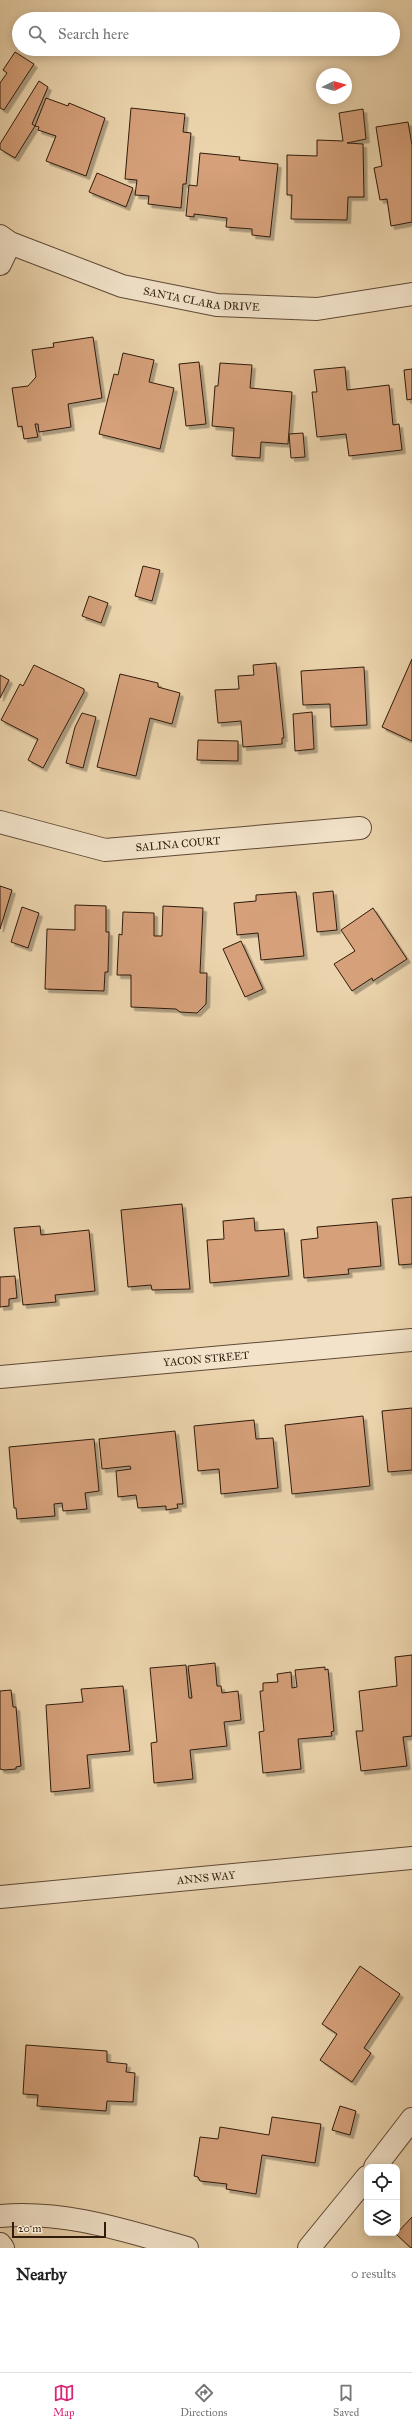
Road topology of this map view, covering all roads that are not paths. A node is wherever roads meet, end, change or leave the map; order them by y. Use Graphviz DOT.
graph roads {
  1 [pos="5,239"];
  2 [pos="0,264"];
  3 [pos="412,294"];
  4 [pos="0,822"];
  5 [pos="360,828"];
  6 [pos="412,1340"];
  7 [pos="0,1378"];
  8 [pos="412,1858"];
  9 [pos="0,1897"];
  10 [pos="412,2120"];
  11 [pos="377,2164"];
  12 [pos="364,2181"];
  13 [pos="0,2216"];
  14 [pos="0,2244"];
  15 [pos="3,2248"];
  16 [pos="187,2248"];
  17 [pos="309,2248"];
  1 -- 2 [label="street"];
  1 -- 3 [label="street, SANTA CLARA DRIVE"];
  4 -- 5 [label="street, SALINA COURT"];
  6 -- 7 [label="street, YACON STREET"];
  8 -- 9 [label="street, ANNS WAY"];
  10 -- 11 [label="street"];
  12 -- 17 [label="street"];
  13 -- 16 [label="street"];
  14 -- 15 [label="street"];
}
